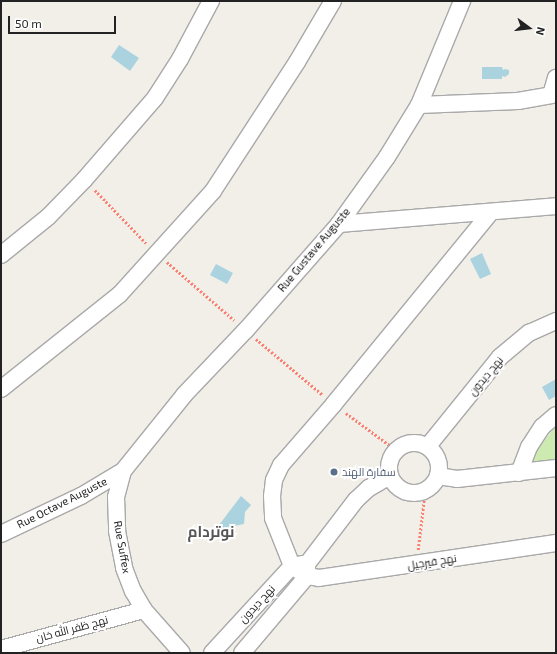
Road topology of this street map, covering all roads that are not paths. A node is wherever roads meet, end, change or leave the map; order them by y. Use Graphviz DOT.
graph roads {
  1 [pos="211,1"];
  2 [pos="333,1"];
  3 [pos="462,1"];
  4 [pos="556,78"];
  5 [pos="553,95"];
  6 [pos="419,105"];
  7 [pos="556,206"];
  8 [pos="491,212"];
  9 [pos="339,224"];
  10 [pos="1,255"];
  11 [pos="556,321"];
  12 [pos="1,389"];
  13 [pos="556,415"];
  14 [pos="428,446"];
  15 [pos="556,468"];
  16 [pos="123,471"];
  17 [pos="519,473"];
  18 [pos="390,476"];
  19 [pos="438,476"];
  20 [pos="1,534"];
  21 [pos="556,543"];
  22 [pos="302,569"];
  23 [pos="144,610"];
  24 [pos="1,649"];
  25 [pos="182,653"];
  26 [pos="212,653"];
  27 [pos="242,653"];
  1 -- 10 [label="street"];
  2 -- 12 [label="street"];
  3 -- 6 [label="street, Rue Gustave Auguste"];
  4 -- 5 [label="street"];
  5 -- 6 [label="street"];
  6 -- 9 [label="street, Rue Gustave Auguste"];
  7 -- 8 [label="street"];
  8 -- 9 [label="street"];
  8 -- 22 [label="street"];
  9 -- 16 [label="street, Rue Gustave Auguste"];
  11 -- 14 [label="street, نهج ديدون"];
  13 -- 17 [label="street"];
  14 -- 18 [label="street"];
  14 -- 19 [label="street"];
  15 -- 17 [label="street"];
  16 -- 20 [label="street, Rue Octave Auguste"];
  16 -- 23 [label="street, Rue Suffex"];
  17 -- 19 [label="street"];
  18 -- 19 [label="street"];
  18 -- 22 [label="street, نهج ديدون"];
  21 -- 22 [label="street, نهج فيرجيل"];
  22 -- 26 [label="street, نهج ديدون"];
  22 -- 27 [label="street, نهج ديدون"];
  23 -- 24 [label="street, نهج ظفر الله خان"];
  23 -- 25 [label="street, Rue Suffex"];
}
